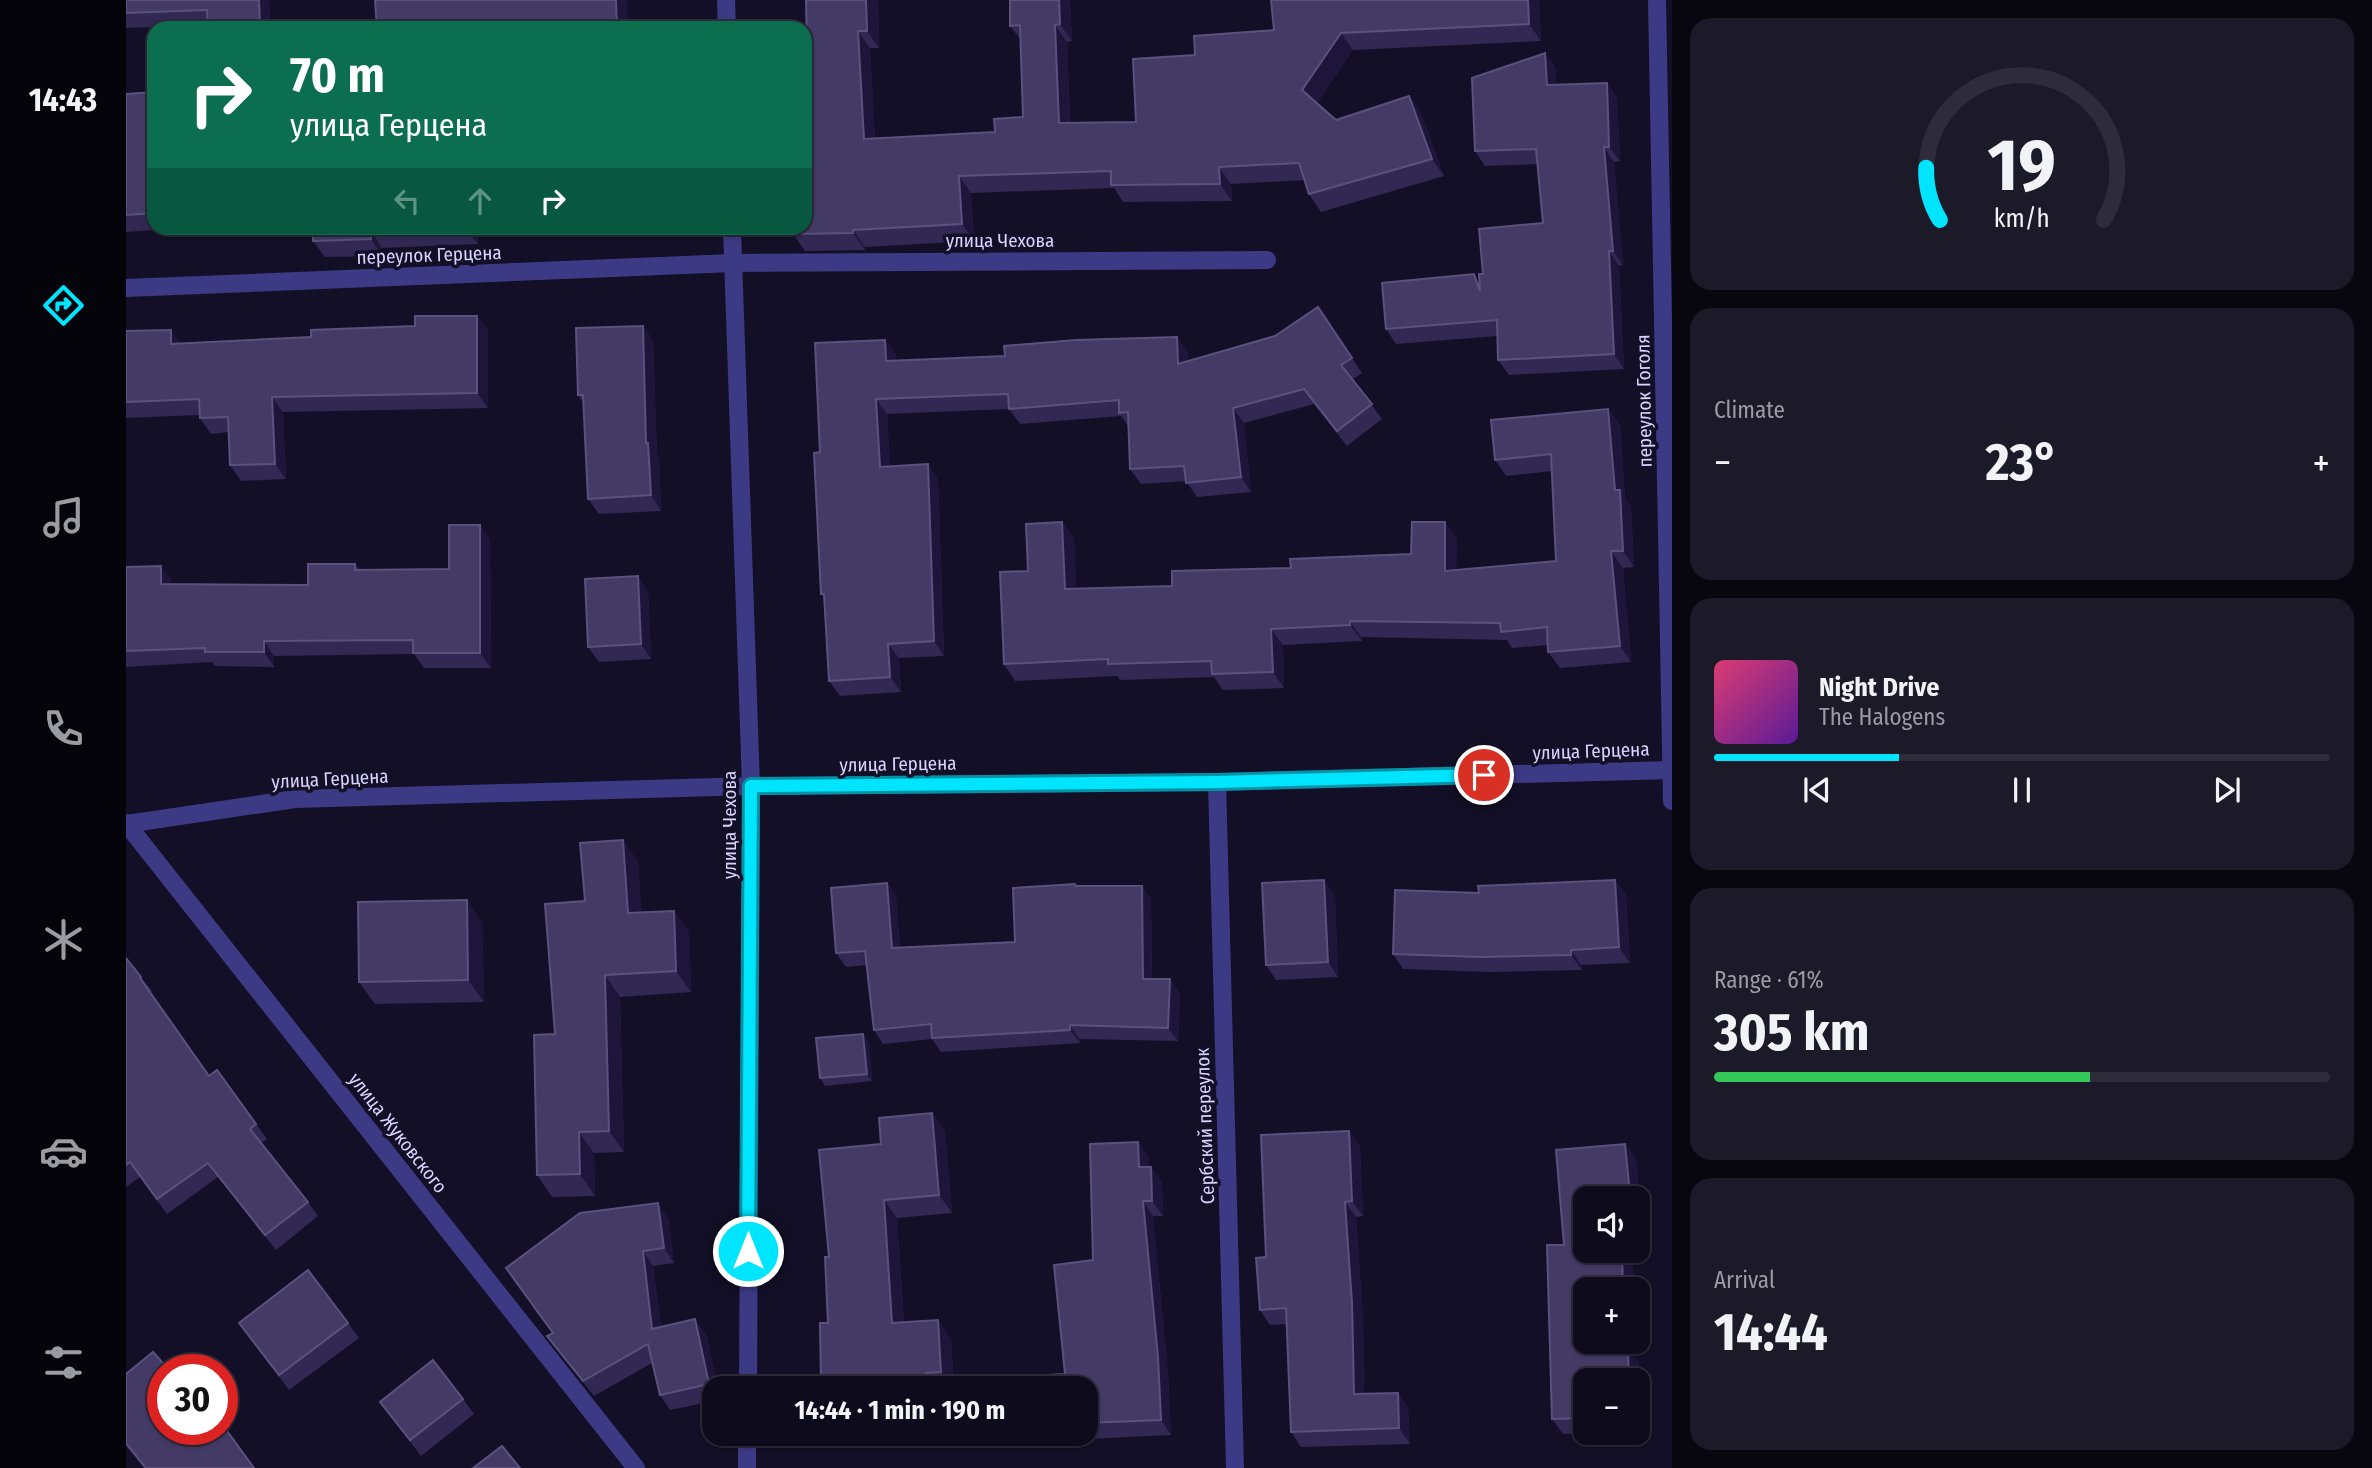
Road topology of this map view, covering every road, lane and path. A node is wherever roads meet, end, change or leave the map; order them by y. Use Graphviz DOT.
graph roads {
  1 [pos="726,0"];
  2 [pos="1657,0"];
  3 [pos="727,21"];
  4 [pos="732,235"];
  5 [pos="1267,260"];
  6 [pos="733,263"];
  7 [pos="126,289"];
  8 [pos="1672,770"];
  9 [pos="1217,782"];
  10 [pos="751,786"];
  11 [pos="1672,801"];
  12 [pos="126,823"];
  13 [pos="748,1376"];
  14 [pos="747,1446"];
  15 [pos="636,1468"];
  16 [pos="747,1468"];
  17 [pos="1235,1468"];
  1 -- 3 [label="street"];
  2 -- 8 [label="street, переулок Гоголя"];
  4 -- 6 [label="street, улица Чехова"];
  5 -- 6 [label="street, улица Чехова"];
  6 -- 7 [label="street, переулок Герцена"];
  6 -- 10 [label="street, улица Чехова"];
  8 -- 9 [label="street, улица Герцена"];
  8 -- 11 [label="street, переулок Гоголя"];
  9 -- 10 [label="street, улица Герцена"];
  9 -- 17 [label="street, Сербский переулок"];
  10 -- 12 [label="street, улица Герцена"];
  10 -- 13 [label="street, улица Чехова"];
  12 -- 15 [label="street, улица Жуковского"];
  14 -- 16 [label="street"];
}
